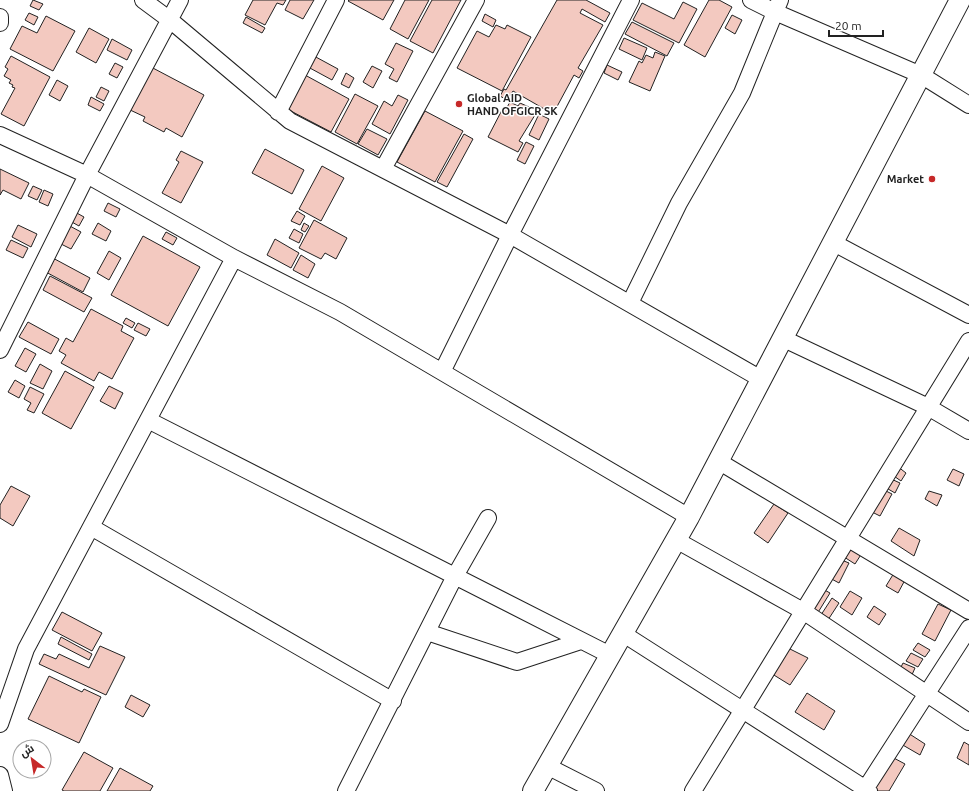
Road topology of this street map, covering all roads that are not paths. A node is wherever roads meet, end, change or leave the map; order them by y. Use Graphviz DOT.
graph roads {
  1 [pos="143,0"];
  2 [pos="180,0"];
  3 [pos="336,0"];
  4 [pos="476,0"];
  5 [pos="631,0"];
  6 [pos="751,0"];
  7 [pos="960,0"];
  8 [pos="778,6"];
  9 [pos="0,17"];
  10 [pos="170,20"];
  11 [pos="0,23"];
  12 [pos="921,75"];
  13 [pos="969,105"];
  14 [pos="278,112"];
  15 [pos="0,135"];
  16 [pos="383,169"];
  17 [pos="87,175"];
  18 [pos="510,235"];
  19 [pos="832,242"];
  20 [pos="234,258"];
  21 [pos="630,303"];
  22 [pos="969,316"];
  23 [pos="782,338"];
  24 [pos="969,341"];
  25 [pos="0,350"];
  26 [pos="442,372"];
  27 [pos="761,379"];
  28 [pos="928,406"];
  29 [pos="148,420"];
  30 [pos="969,430"];
  31 [pos="718,461"];
  32 [pos="689,517"];
  33 [pos="488,518"];
  34 [pos="91,527"];
  35 [pos="848,538"];
  36 [pos="676,540"];
  37 [pos="455,576"];
  38 [pos="969,610"];
  39 [pos="803,611"];
  40 [pos="969,628"];
  41 [pos="427,632"];
  42 [pos="622,633"];
  43 [pos="581,641"];
  44 [pos="610,655"];
  45 [pos="926,694"];
  46 [pos="393,701"];
  47 [pos="743,710"];
  48 [pos="969,722"];
  49 [pos="0,724"];
  50 [pos="547,766"];
  51 [pos="866,790"];
  52 [pos="346,791"];
  53 [pos="533,791"];
  54 [pos="596,791"];
  55 [pos="693,791"];
  1 -- 10 [label="street"];
  2 -- 10 [label="street"];
  3 -- 14 [label="street"];
  4 -- 16 [label="street"];
  5 -- 18 [label="street"];
  6 -- 8 [label="street"];
  7 -- 12 [label="street"];
  8 -- 12 [label="street"];
  8 -- 21 [label="street"];
  9 -- 11 [label="street"];
  10 -- 14 [label="street"];
  10 -- 17 [label="street"];
  12 -- 13 [label="street"];
  12 -- 19 [label="street"];
  14 -- 16 [label="street"];
  15 -- 17 [label="street"];
  16 -- 18 [label="street"];
  17 -- 20 [label="street"];
  17 -- 25 [label="street"];
  18 -- 21 [label="street"];
  18 -- 26 [label="street"];
  19 -- 22 [label="street"];
  19 -- 23 [label="street"];
  20 -- 26 [label="street"];
  20 -- 29 [label="street"];
  21 -- 27 [label="street"];
  23 -- 27 [label="street"];
  23 -- 28 [label="street"];
  24 -- 28 [label="street"];
  26 -- 32 [label="street"];
  27 -- 31 [label="street"];
  28 -- 30 [label="street"];
  28 -- 35 [label="street"];
  29 -- 34 [label="street"];
  29 -- 37 [label="street"];
  31 -- 32 [label="street"];
  31 -- 35 [label="street"];
  32 -- 36 [label="street"];
  33 -- 37 [label="street"];
  34 -- 46 [label="street"];
  34 -- 49 [label="street"];
  35 -- 38 [label="street"];
  35 -- 39 [label="street"];
  36 -- 39 [label="street"];
  36 -- 42 [label="street"];
  37 -- 41 [label="street"];
  37 -- 43 [label="street"];
  39 -- 45 [label="street"];
  39 -- 47 [label="street"];
  40 -- 45 [label="street"];
  41 -- 43 [label="street"];
  41 -- 46 [label="street"];
  42 -- 44 [label="street"];
  42 -- 47 [label="street"];
  43 -- 44 [label="street"];
  44 -- 50 [label="street"];
  45 -- 48 [label="street"];
  45 -- 51 [label="street"];
  46 -- 52 [label="street"];
  47 -- 51 [label="street"];
  47 -- 55 [label="street"];
  50 -- 53 [label="street"];
  50 -- 54 [label="street"];
}
